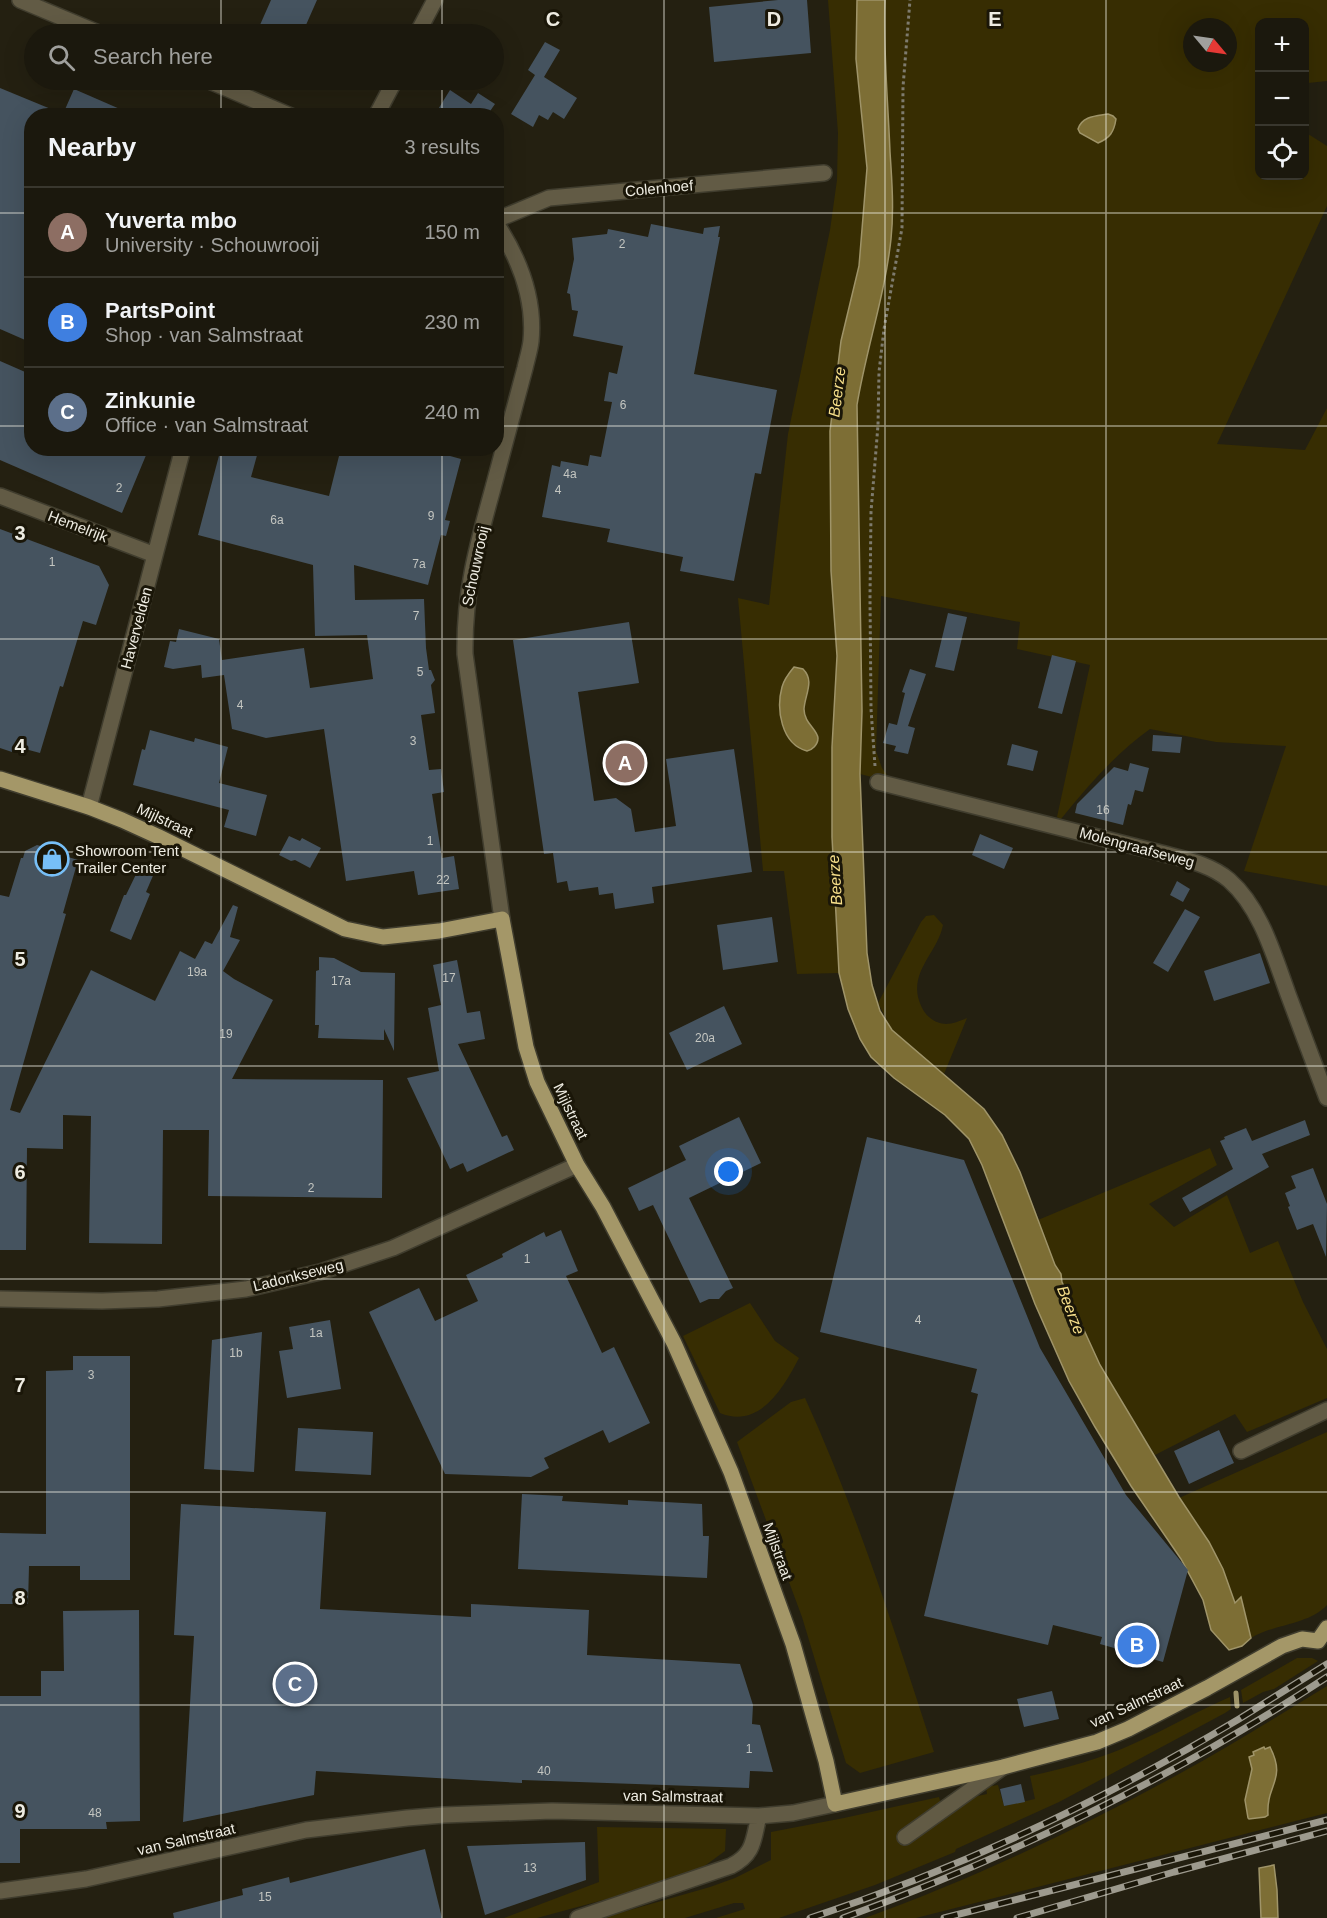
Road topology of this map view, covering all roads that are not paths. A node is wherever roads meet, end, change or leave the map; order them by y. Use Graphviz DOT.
graph roads {
  1 [pos="20,0"];
  2 [pos="435,0"];
  3 [pos="77,24"];
  4 [pos="422,24"];
  5 [pos="227,90"];
  6 [pos="390,90"];
  7 [pos="264,108"];
  8 [pos="380,108"];
  9 [pos="824,172"];
  10 [pos="504,218"];
  11 [pos="504,234"];
  12 [pos="504,446"];
  13 [pos="181,456"];
  14 [pos="501,456"];
  15 [pos="0,496"];
  16 [pos="155,555"];
  17 [pos="0,779"];
  18 [pos="878,782"];
  19 [pos="89,807"];
  20 [pos="502,919"];
  21 [pos="1327,1098"];
  22 [pos="577,1165"];
  23 [pos="0,1299"];
  24 [pos="1327,1410"];
  25 [pos="1241,1451"];
  26 [pos="1327,1628"];
  27 [pos="1323,1643"];
  28 [pos="1003,1767"];
  29 [pos="835,1804"];
  30 [pos="759,1816"];
  31 [pos="905,1837"];
  32 [pos="0,1891"];
  33 [pos="578,1918"];
  1 -- 3 [label="street"];
  2 -- 4 [label="street"];
  5 -- 7 [label="street"];
  6 -- 8 [label="street"];
  9 -- 10 [label="street, Colenhoef"];
  11 -- 12 [label="street, Schouwrooij"];
  13 -- 16 [label="street, Havervelden"];
  14 -- 20 [label="street, Schouwrooij"];
  15 -- 16 [label="street, Hemelrijk"];
  16 -- 19 [label="street, Havervelden"];
  17 -- 19 [label="main road, Mijlstraat"];
  18 -- 21 [label="street, Molengraafseweg"];
  19 -- 20 [label="main road, Mijlstraat"];
  20 -- 22 [label="main road, Mijlstraat"];
  22 -- 23 [label="street, Ladonkseweg"];
  22 -- 29 [label="main road, Mijlstraat"];
  24 -- 25 [label="street"];
  26 -- 27 [label="main road"];
  27 -- 28 [label="main road, van Salmstraat"];
  28 -- 29 [label="main road, van Salmstraat"];
  28 -- 31 [label="street"];
  29 -- 30 [label="street, van Salmstraat"];
  30 -- 32 [label="street, van Salmstraat"];
  30 -- 33 [label="street"];
}
